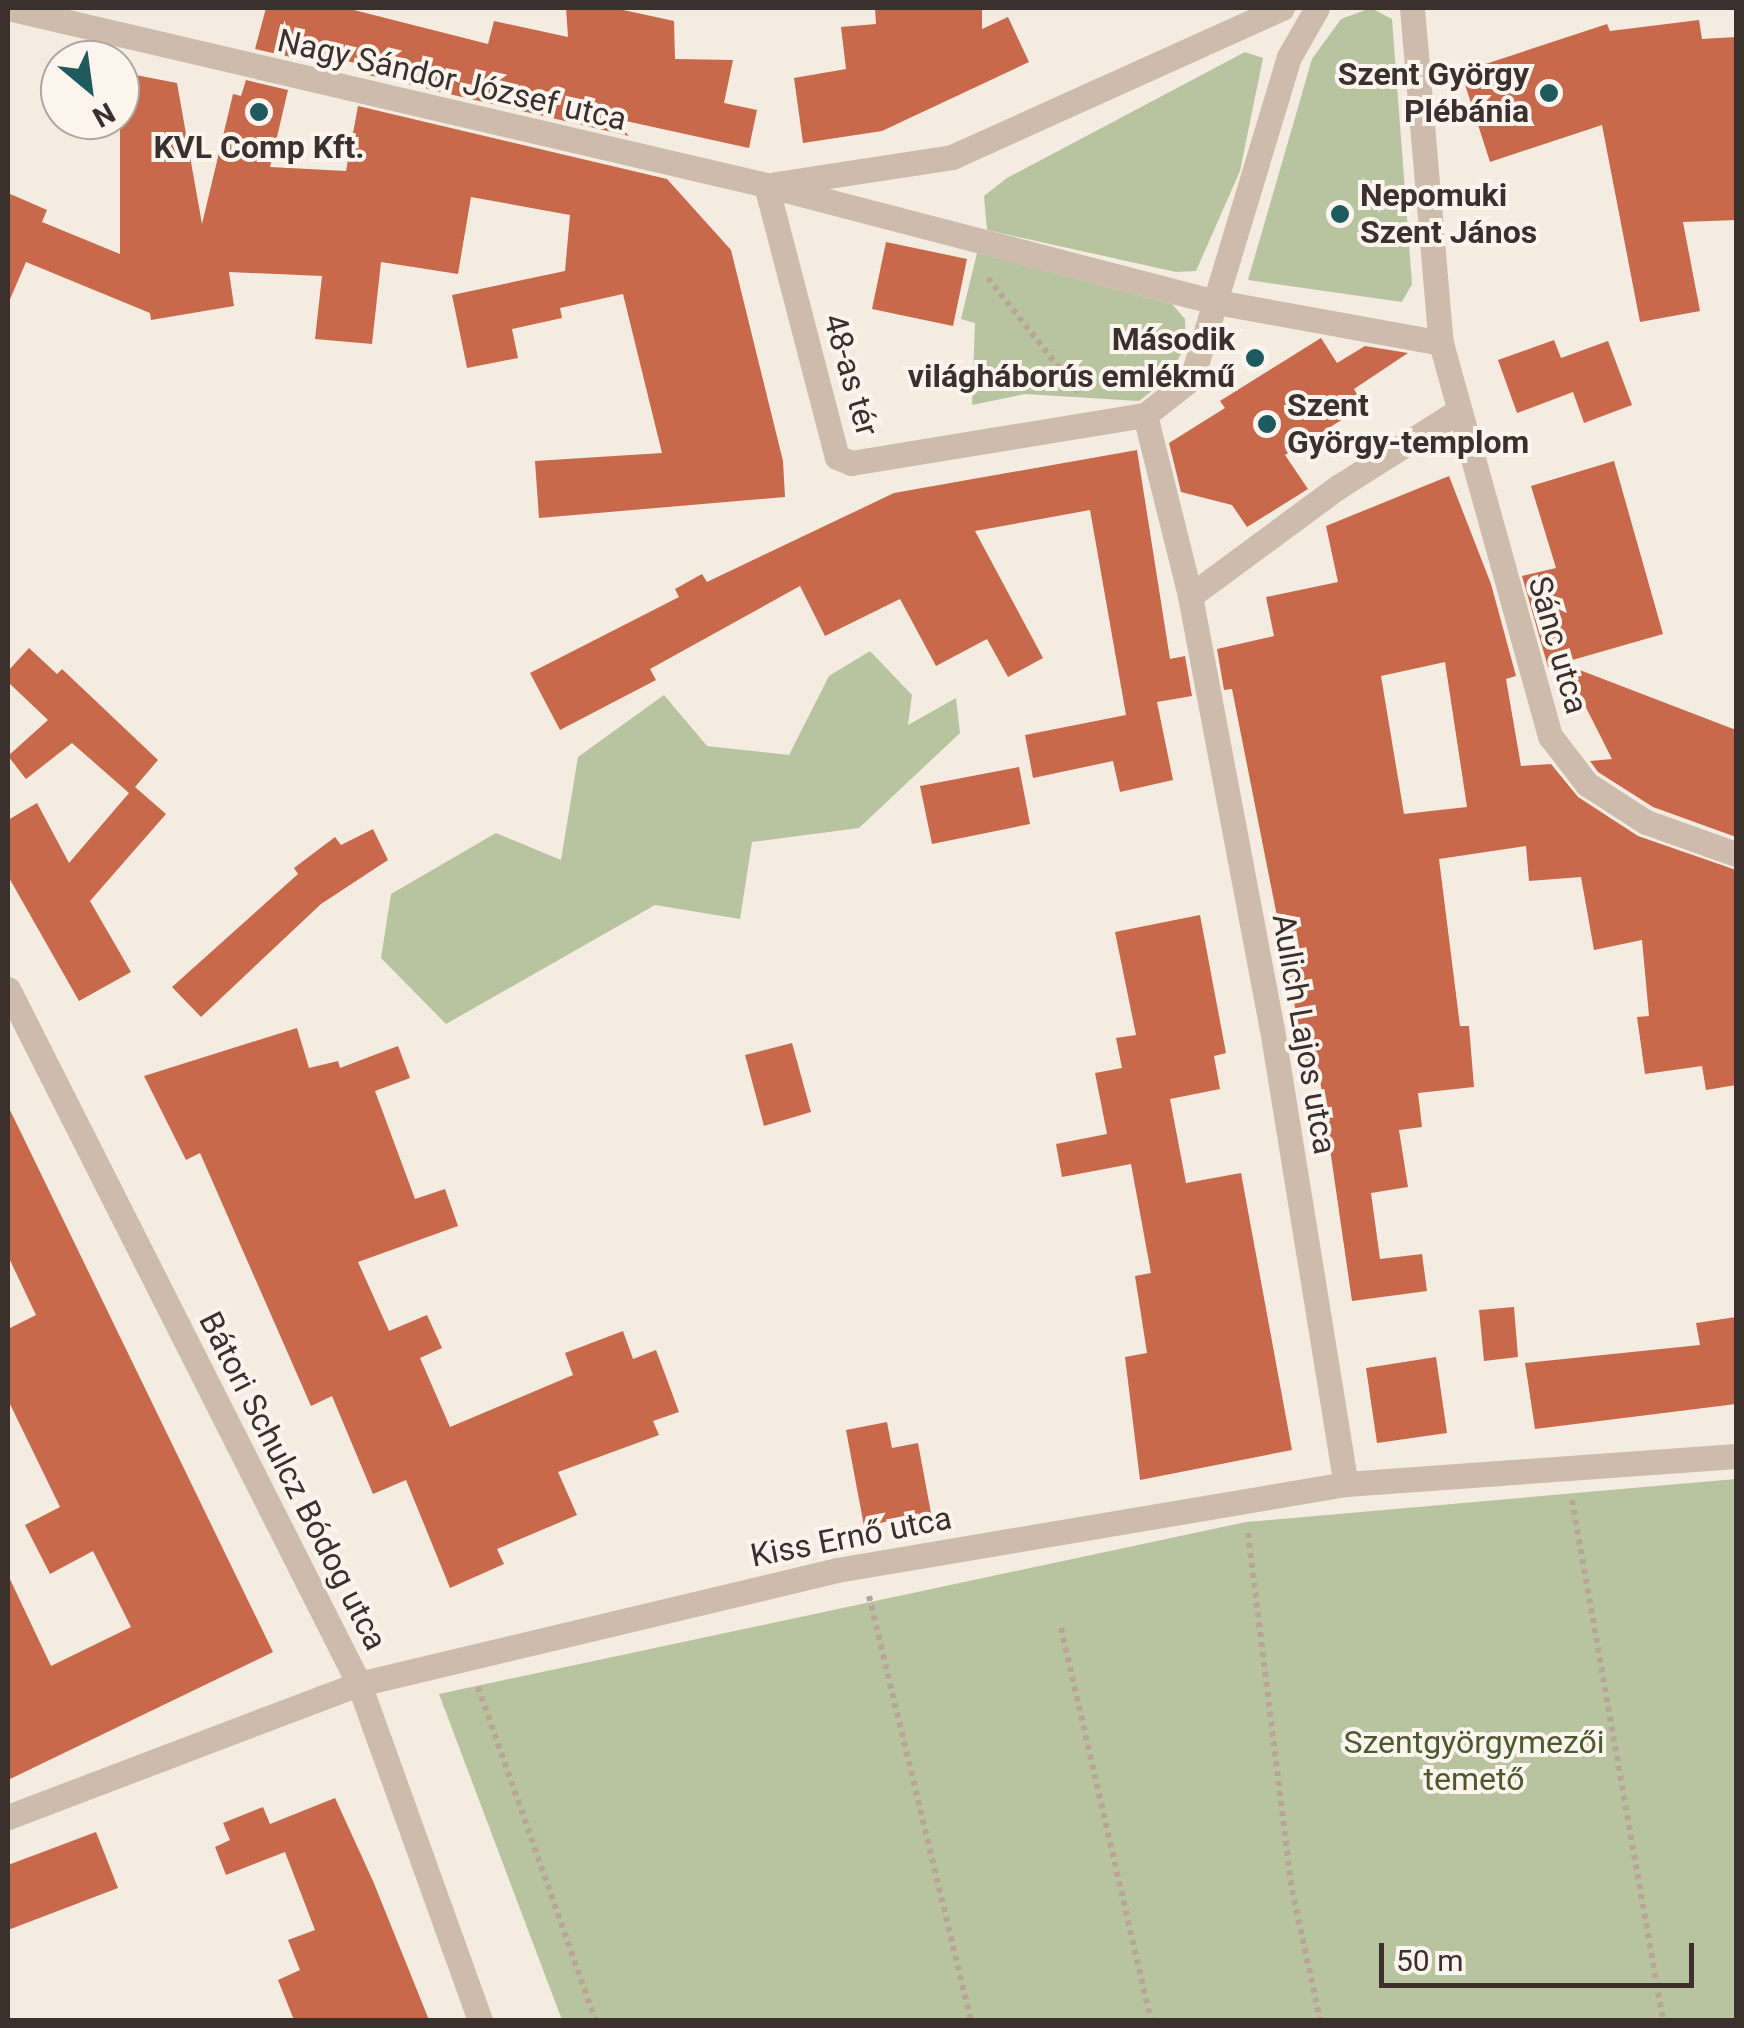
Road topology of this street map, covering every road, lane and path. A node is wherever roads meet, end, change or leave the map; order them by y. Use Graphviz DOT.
graph roads {
  1 [pos="8,8"];
  2 [pos="1282,8"];
  3 [pos="1316,8"];
  4 [pos="1412,8"];
  5 [pos="766,185"];
  6 [pos="952,234"];
  7 [pos="1211,301"];
  8 [pos="1441,343"];
  9 [pos="1458,411"];
  10 [pos="1145,415"];
  11 [pos="1104,421"];
  12 [pos="1190,596"];
  13 [pos="1736,854"];
  14 [pos="8,989"];
  15 [pos="1736,1456"];
  16 [pos="1566,1468"];
  17 [pos="1346,1484"];
  18 [pos="1243,1497"];
  19 [pos="866,1582"];
  20 [pos="1061,1628"];
  21 [pos="467,1655"];
  22 [pos="359,1684"];
  23 [pos="8,1817"];
  24 [pos="480,2020"];
  25 [pos="596,2020"];
  26 [pos="970,2020"];
  27 [pos="1151,2020"];
  28 [pos="1320,2020"];
  29 [pos="1662,2020"];
  1 -- 5 [label="street, Nagy Sándor József utca"];
  2 -- 5 [label="street"];
  3 -- 7 [label="street, 48-as tér"];
  4 -- 8 [label="street"];
  5 -- 6 [label="street"];
  5 -- 11 [label="street, 48-as tér"];
  6 -- 7 [label="street"];
  6 -- 11 [label="path"];
  7 -- 8 [label="street"];
  7 -- 10 [label="street, 48-as tér"];
  8 -- 9 [label="street"];
  9 -- 12 [label="street"];
  9 -- 13 [label="street, Sánc utca"];
  10 -- 11 [label="street, 48-as tér"];
  10 -- 12 [label="street"];
  12 -- 17 [label="street, Aulich Lajos utca"];
  14 -- 22 [label="street, Bátori Schulcz Bódog utca"];
  15 -- 16 [label="street, Kiss Ernő utca"];
  16 -- 17 [label="street, Kiss Ernő utca"];
  16 -- 29 [label="path"];
  17 -- 18 [label="street, Kiss Ernő utca"];
  18 -- 21 [label="street, Kiss Ernő utca"];
  18 -- 28 [label="path"];
  19 -- 26 [label="path"];
  20 -- 27 [label="path"];
  21 -- 22 [label="street, Kiss Ernő utca"];
  21 -- 25 [label="path"];
  22 -- 23 [label="street, Kiss Ernő utca"];
  22 -- 24 [label="street, Bátori Schulcz Bódog utca"];
}
